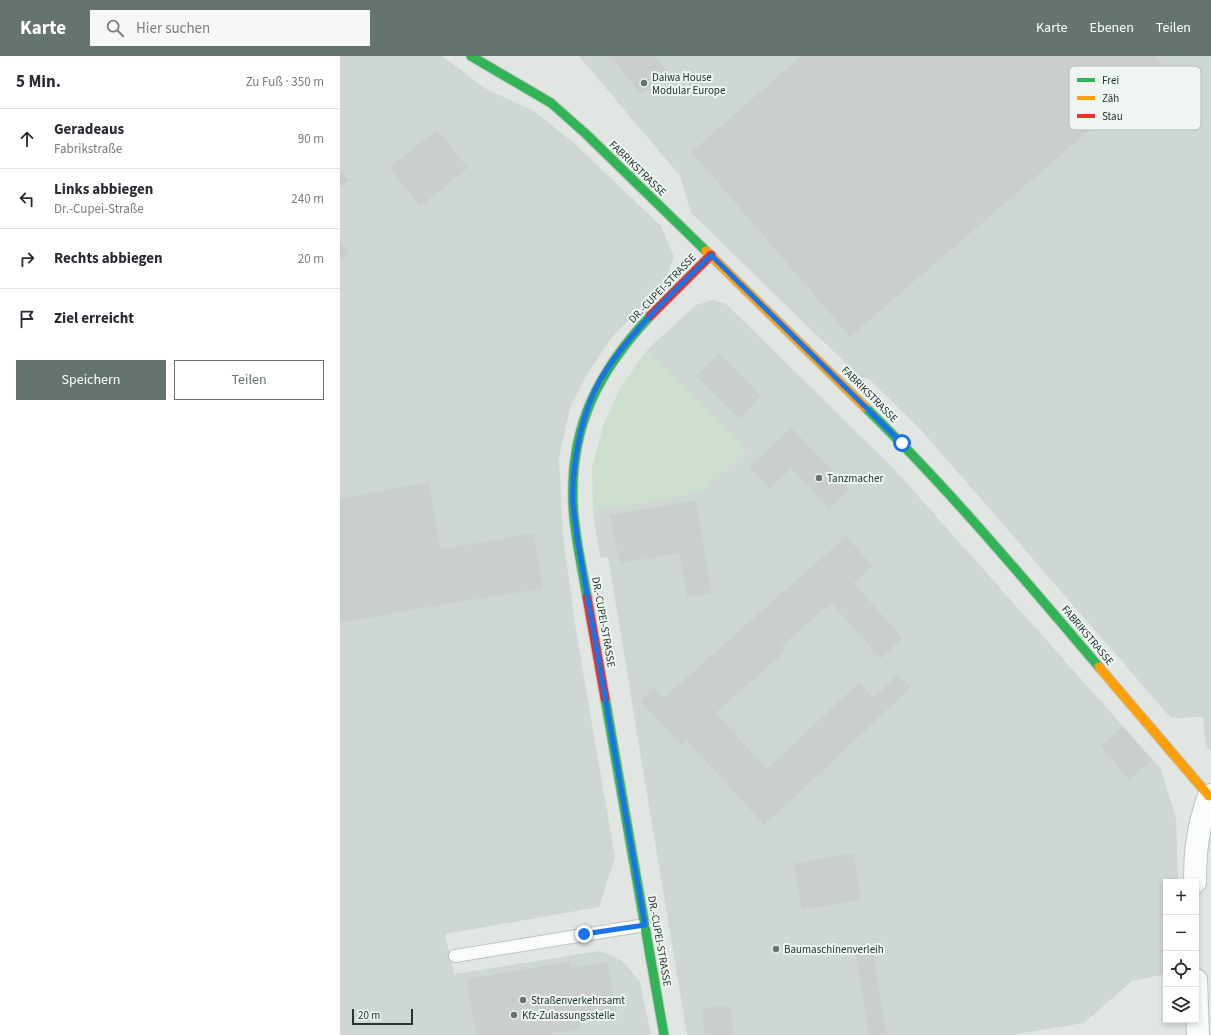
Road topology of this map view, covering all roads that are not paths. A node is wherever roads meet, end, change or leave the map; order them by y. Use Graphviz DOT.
graph roads {
  1 [pos="471,56"];
  2 [pos="711,255"];
  3 [pos="1210,795"];
  4 [pos="1194,879"];
  5 [pos="645,925"];
  6 [pos="456,956"];
  7 [pos="1196,987"];
  8 [pos="664,1035"];
  9 [pos="1198,1035"];
  1 -- 2 [label="street, FABRIKSTRASSE"];
  2 -- 3 [label="street, FABRIKSTRASSE"];
  2 -- 5 [label="street, DR.-CUPEI-STRASSE"];
  3 -- 4 [label="street"];
  5 -- 6 [label="lane"];
  5 -- 8 [label="street, DR.-CUPEI-STRASSE"];
  7 -- 9 [label="street"];
}
